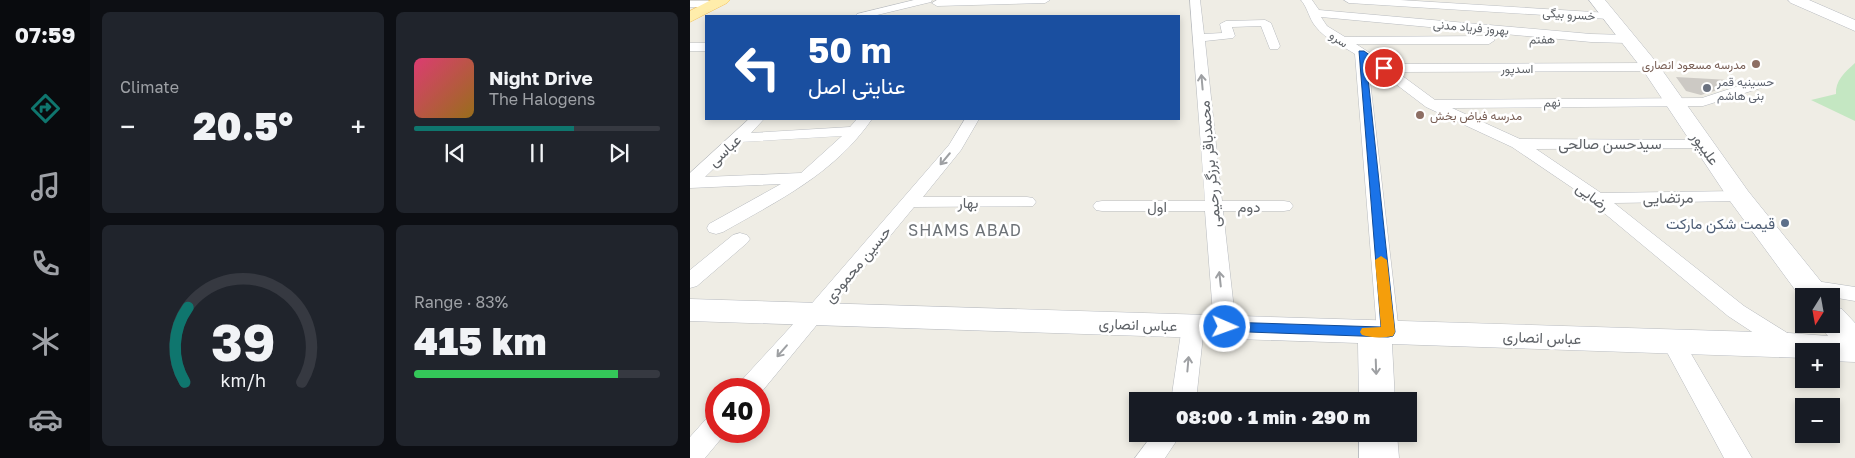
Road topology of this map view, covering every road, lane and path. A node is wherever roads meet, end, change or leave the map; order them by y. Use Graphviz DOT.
graph roads {
  1 [pos="738,0"];
  2 [pos="1195,0"];
  3 [pos="1306,0"];
  4 [pos="1349,0"];
  5 [pos="1796,0"];
  6 [pos="934,1"];
  7 [pos="1043,3"];
  8 [pos="690,4"];
  9 [pos="1603,8"];
  10 [pos="712,9"];
  11 [pos="1316,13"];
  12 [pos="866,15"];
  13 [pos="932,15"];
  14 [pos="690,17"];
  15 [pos="690,26"];
  16 [pos="1855,26"];
  17 [pos="1198,38"];
  18 [pos="1590,38"];
  19 [pos="1627,39"];
  20 [pos="1342,41"];
  21 [pos="705,46"];
  22 [pos="1274,46"];
  23 [pos="690,47"];
  24 [pos="1361,53"];
  25 [pos="1650,67"];
  26 [pos="1384,68"];
  27 [pos="1759,84"];
  28 [pos="1672,100"];
  29 [pos="1431,104"];
  30 [pos="756,120"];
  31 [pos="971,120"];
  32 [pos="860,125"];
  33 [pos="738,138"];
  34 [pos="1702,142"];
  35 [pos="1518,144"];
  36 [pos="806,177"];
  37 [pos="690,182"];
  38 [pos="1739,196"];
  39 [pos="1597,198"];
  40 [pos="909,202"];
  41 [pos="1027,202"];
  42 [pos="1102,206"];
  43 [pos="1213,206"];
  44 [pos="1284,206"];
  45 [pos="716,228"];
  46 [pos="740,238"];
  47 [pos="690,281"];
  48 [pos="1812,288"];
  49 [pos="1855,294"];
  50 [pos="1840,303"];
  51 [pos="690,310"];
  52 [pos="815,314"];
  53 [pos="1840,324"];
  54 [pos="1193,326"];
  55 [pos="1225,327"];
  56 [pos="1382,332"];
  57 [pos="1672,341"];
  58 [pos="1789,345"];
  59 [pos="1855,345"];
  60 [pos="1855,350"];
  61 [pos="759,378"];
  62 [pos="1184,392"];
  63 [pos="1378,392"];
  64 [pos="705,439"];
  65 [pos="1161,442"];
  66 [pos="1378,442"];
  67 [pos="690,456"];
  68 [pos="1148,458"];
  69 [pos="1379,458"];
  70 [pos="1738,458"];
  1 -- 10 [label="main road"];
  2 -- 17 [label="street, محمدباقر برزگر رحیمی"];
  3 -- 11 [label="street, سرو"];
  4 -- 9 [label="street, خسرو بیگی"];
  5 -- 16 [label="street"];
  6 -- 7 [label="street"];
  6 -- 12 [label="street"];
  6 -- 13 [label="street"];
  8 -- 10 [label="street"];
  9 -- 19 [label="street, علیپور"];
  10 -- 14 [label="main road"];
  10 -- 15 [label="main road"];
  11 -- 18 [label="street, بهروز فریاد مدنی"];
  11 -- 20 [label="street, سرو"];
  17 -- 22 [label="street"];
  43 -- 17 [label="street, محمدباقر برزگر رحیمی, one-way"];
  18 -- 19 [label="street, بهروز فریاد مدنی"];
  18 -- 20 [label="street, هفتم"];
  19 -- 25 [label="street, علیپور"];
  20 -- 24 [label="street, سرو"];
  21 -- 23 [label="street"];
  24 -- 26 [label="street, سرو"];
  24 -- 56 [label="street"];
  25 -- 26 [label="street, اسدپور"];
  25 -- 28 [label="street, علیپور"];
  26 -- 29 [label="street, رضایی"];
  27 -- 28 [label="street"];
  28 -- 29 [label="street, نهم"];
  28 -- 34 [label="street, علیپور"];
  29 -- 35 [label="street, رضایی"];
  30 -- 33 [label="street, عباسی"];
  31 -- 40 [label="street, حسین محمودی, one-way"];
  32 -- 33 [label="street"];
  32 -- 36 [label="street"];
  33 -- 37 [label="street, عباسی"];
  34 -- 35 [label="street, سیدحسن صالحی"];
  34 -- 38 [label="street, علیپور"];
  35 -- 39 [label="street, رضایی"];
  36 -- 37 [label="street"];
  36 -- 45 [label="street"];
  38 -- 39 [label="street, مرتضایی"];
  38 -- 48 [label="street, علیپور"];
  39 -- 58 [label="street, رضایی"];
  40 -- 41 [label="street, بهار"];
  40 -- 52 [label="street, حسین محمودی"];
  42 -- 43 [label="street, اول"];
  43 -- 44 [label="street, دوم"];
  55 -- 43 [label="street, محمدباقر برزگر رحیمی, one-way"];
  46 -- 47 [label="street"];
  49 -- 50 [label="street"];
  51 -- 52 [label="street, عباس انصاری"];
  52 -- 54 [label="street, عباس انصاری"];
  52 -- 61 [label="street, حسین محمودی, one-way"];
  53 -- 59 [label="street, علیپور"];
  54 -- 55 [label="street, عباس انصاری"];
  62 -- 54 [label="street, one-way"];
  55 -- 56 [label="street, عباس انصاری"];
  56 -- 57 [label="street, عباس انصاری"];
  56 -- 63 [label="street, one-way"];
  57 -- 58 [label="street, عباس انصاری"];
  57 -- 70 [label="street"];
  58 -- 60 [label="street, عباس انصاری"];
  64 -- 67 [label="street"];
  65 -- 68 [label="street"];
  66 -- 69 [label="street"];
}
